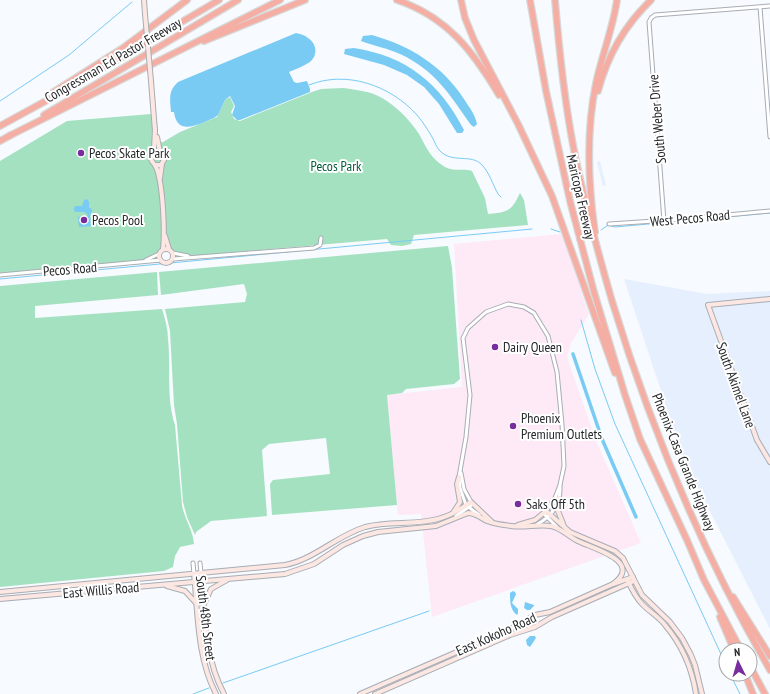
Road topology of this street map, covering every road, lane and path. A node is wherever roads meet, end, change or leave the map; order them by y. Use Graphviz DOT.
graph roads {
  1 [pos="144,0"];
  2 [pos="187,0"];
  3 [pos="219,0"];
  4 [pos="238,0"];
  5 [pos="280,0"];
  6 [pos="305,0"];
  7 [pos="397,0"];
  8 [pos="461,0"];
  9 [pos="530,0"];
  10 [pos="555,0"];
  11 [pos="617,0"];
  12 [pos="651,0"];
  13 [pos="770,6"];
  14 [pos="760,7"];
  15 [pos="167,57"];
  16 [pos="591,121"];
  17 [pos="1,126"];
  18 [pos="155,129"];
  19 [pos="9,136"];
  20 [pos="770,137"];
  21 [pos="526,140"];
  22 [pos="0,141"];
  23 [pos="154,152"];
  24 [pos="160,152"];
  25 [pos="162,164"];
  26 [pos="155,165"];
  27 [pos="160,182"];
  28 [pos="770,211"];
  29 [pos="664,221"];
  30 [pos="609,224"];
  31 [pos="164,232"];
  32 [pos="321,238"];
  33 [pos="163,249"];
  34 [pos="169,249"];
  35 [pos="173,253"];
  36 [pos="159,254"];
  37 [pos="599,254"];
  38 [pos="193,257"];
  39 [pos="173,259"];
  40 [pos="161,260"];
  41 [pos="140,262"];
  42 [pos="0,275"];
  43 [pos="770,299"];
  44 [pos="625,395"];
  45 [pos="770,462"];
  46 [pos="461,469"];
  47 [pos="459,478"];
  48 [pos="560,485"];
  49 [pos="559,498"];
  50 [pos="472,503"];
  51 [pos="468,506"];
  52 [pos="545,513"];
  53 [pos="452,514"];
  54 [pos="549,516"];
  55 [pos="483,518"];
  56 [pos="452,520"];
  57 [pos="492,522"];
  58 [pos="511,526"];
  59 [pos="531,527"];
  60 [pos="560,529"];
  61 [pos="570,532"];
  62 [pos="339,538"];
  63 [pos="343,544"];
  64 [pos="193,563"];
  65 [pos="200,563"];
  66 [pos="272,567"];
  67 [pos="194,574"];
  68 [pos="201,574"];
  69 [pos="273,575"];
  70 [pos="229,579"];
  71 [pos="633,579"];
  72 [pos="704,580"];
  73 [pos="628,581"];
  74 [pos="723,581"];
  75 [pos="195,582"];
  76 [pos="202,582"];
  77 [pos="612,584"];
  78 [pos="165,585"];
  79 [pos="0,592"];
  80 [pos="0,599"];
  81 [pos="197,603"];
  82 [pos="203,604"];
  83 [pos="547,612"];
  84 [pos="549,618"];
  85 [pos="731,642"];
  86 [pos="737,642"];
  87 [pos="470,646"];
  88 [pos="472,652"];
  89 [pos="770,656"];
  90 [pos="695,665"];
  91 [pos="690,667"];
  92 [pos="770,670"];
  93 [pos="758,681"];
  94 [pos="748,682"];
  95 [pos="216,694"];
  96 [pos="224,694"];
  97 [pos="360,694"];
  98 [pos="375,694"];
  99 [pos="696,694"];
  100 [pos="702,694"];
  101 [pos="753,694"];
  102 [pos="765,694"];
  1 -- 18 [label="street, bridge"];
  2 -- 17 [label="highway"];
  3 -- 17 [label="highway, Congressman Ed Pastor Freeway"];
  4 -- 19 [label="highway, Congressman Ed Pastor Freeway"];
  5 -- 15 [label="highway"];
  6 -- 15 [label="highway"];
  7 -- 21 [label="highway"];
  8 -- 21 [label="highway"];
  9 -- 44 [label="highway, Maricopa Freeway"];
  10 -- 37 [label="highway, Maricopa Freeway"];
  11 -- 16 [label="highway"];
  12 -- 16 [label="highway"];
  13 -- 14 [label="street"];
  14 -- 20 [label="street"];
  14 -- 29 [label="street, South Weber Drive"];
  15 -- 19 [label="highway"];
  16 -- 37 [label="highway"];
  18 -- 23 [label="street"];
  18 -- 24 [label="street"];
  19 -- 22 [label="highway, Congressman Ed Pastor Freeway"];
  21 -- 44 [label="highway"];
  23 -- 24 [label="street"];
  23 -- 26 [label="street"];
  24 -- 25 [label="street"];
  25 -- 26 [label="street"];
  25 -- 27 [label="street"];
  26 -- 27 [label="street"];
  27 -- 31 [label="street"];
  28 -- 29 [label="street, West Pecos Road"];
  29 -- 30 [label="street, West Pecos Road"];
  31 -- 33 [label="street"];
  31 -- 34 [label="street"];
  32 -- 38 [label="street"];
  33 -- 34 [label="street"];
  33 -- 36 [label="street"];
  34 -- 35 [label="street"];
  35 -- 38 [label="street"];
  35 -- 39 [label="street"];
  36 -- 40 [label="street"];
  36 -- 41 [label="street, Pecos Road"];
  37 -- 74 [label="highway, Phoenix-Casa Grande Highway"];
  38 -- 39 [label="street"];
  39 -- 40 [label="street"];
  40 -- 41 [label="street, Pecos Road"];
  41 -- 42 [label="street, Pecos Road"];
  43 -- 45 [label="street, South Akimel Lane"];
  44 -- 72 [label="highway, Phoenix-Casa Grande Highway"];
  46 -- 47 [label="street"];
  46 -- 48 [label="street"];
  46 -- 50 [label="street"];
  47 -- 51 [label="street"];
  47 -- 53 [label="street"];
  48 -- 49 [label="street"];
  48 -- 52 [label="street"];
  49 -- 54 [label="street"];
  49 -- 61 [label="street"];
  50 -- 51 [label="street, East Willis Road"];
  50 -- 57 [label="street"];
  51 -- 53 [label="street, East Willis Road"];
  51 -- 55 [label="street"];
  51 -- 56 [label="street"];
  52 -- 54 [label="street"];
  52 -- 58 [label="street"];
  53 -- 62 [label="street, East Willis Road"];
  54 -- 59 [label="street"];
  54 -- 60 [label="street"];
  54 -- 61 [label="street"];
  55 -- 56 [label="street, East Willis Road"];
  55 -- 57 [label="street, East Willis Road"];
  56 -- 63 [label="street, East Willis Road"];
  57 -- 58 [label="street, East Willis Road"];
  58 -- 59 [label="street, East Willis Road"];
  59 -- 60 [label="street, East Willis Road"];
  60 -- 77 [label="street"];
  61 -- 71 [label="street"];
  62 -- 63 [label="street"];
  62 -- 66 [label="street, East Willis Road"];
  63 -- 69 [label="street, East Willis Road"];
  64 -- 67 [label="street, South 48th Street"];
  65 -- 68 [label="street, South 48th Street"];
  66 -- 68 [label="street, East Willis Road"];
  66 -- 69 [label="street"];
  67 -- 68 [label="street, East Willis Road"];
  67 -- 75 [label="street, South 48th Street"];
  67 -- 79 [label="street, East Willis Road"];
  68 -- 76 [label="street, South 48th Street"];
  69 -- 70 [label="street, East Willis Road"];
  70 -- 76 [label="street, East Willis Road"];
  70 -- 82 [label="street"];
  71 -- 73 [label="street, East Kokoho Road"];
  71 -- 90 [label="street"];
  72 -- 85 [label="highway"];
  72 -- 86 [label="highway, Phoenix-Casa Grande Highway"];
  73 -- 77 [label="street, East Kokoho Road"];
  73 -- 84 [label="street, East Kokoho Road"];
  73 -- 91 [label="street"];
  74 -- 89 [label="highway"];
  74 -- 92 [label="highway, Phoenix-Casa Grande Highway"];
  75 -- 76 [label="street, East Willis Road"];
  75 -- 78 [label="street, East Willis Road"];
  75 -- 81 [label="street, South 48th Street"];
  76 -- 82 [label="street, South 48th Street"];
  77 -- 83 [label="street, East Kokoho Road"];
  78 -- 80 [label="street, East Willis Road"];
  78 -- 81 [label="street"];
  81 -- 95 [label="street, South 48th Street"];
  82 -- 96 [label="street, South 48th Street"];
  83 -- 84 [label="street"];
  83 -- 87 [label="street, East Kokoho Road"];
  84 -- 88 [label="street, East Kokoho Road"];
  87 -- 88 [label="street"];
  87 -- 97 [label="street, East Kokoho Road"];
  88 -- 98 [label="street, East Kokoho Road"];
  90 -- 91 [label="street"];
  90 -- 100 [label="street"];
  91 -- 99 [label="street"];
  93 -- 102 [label="highway"];
  94 -- 101 [label="highway"];
}
